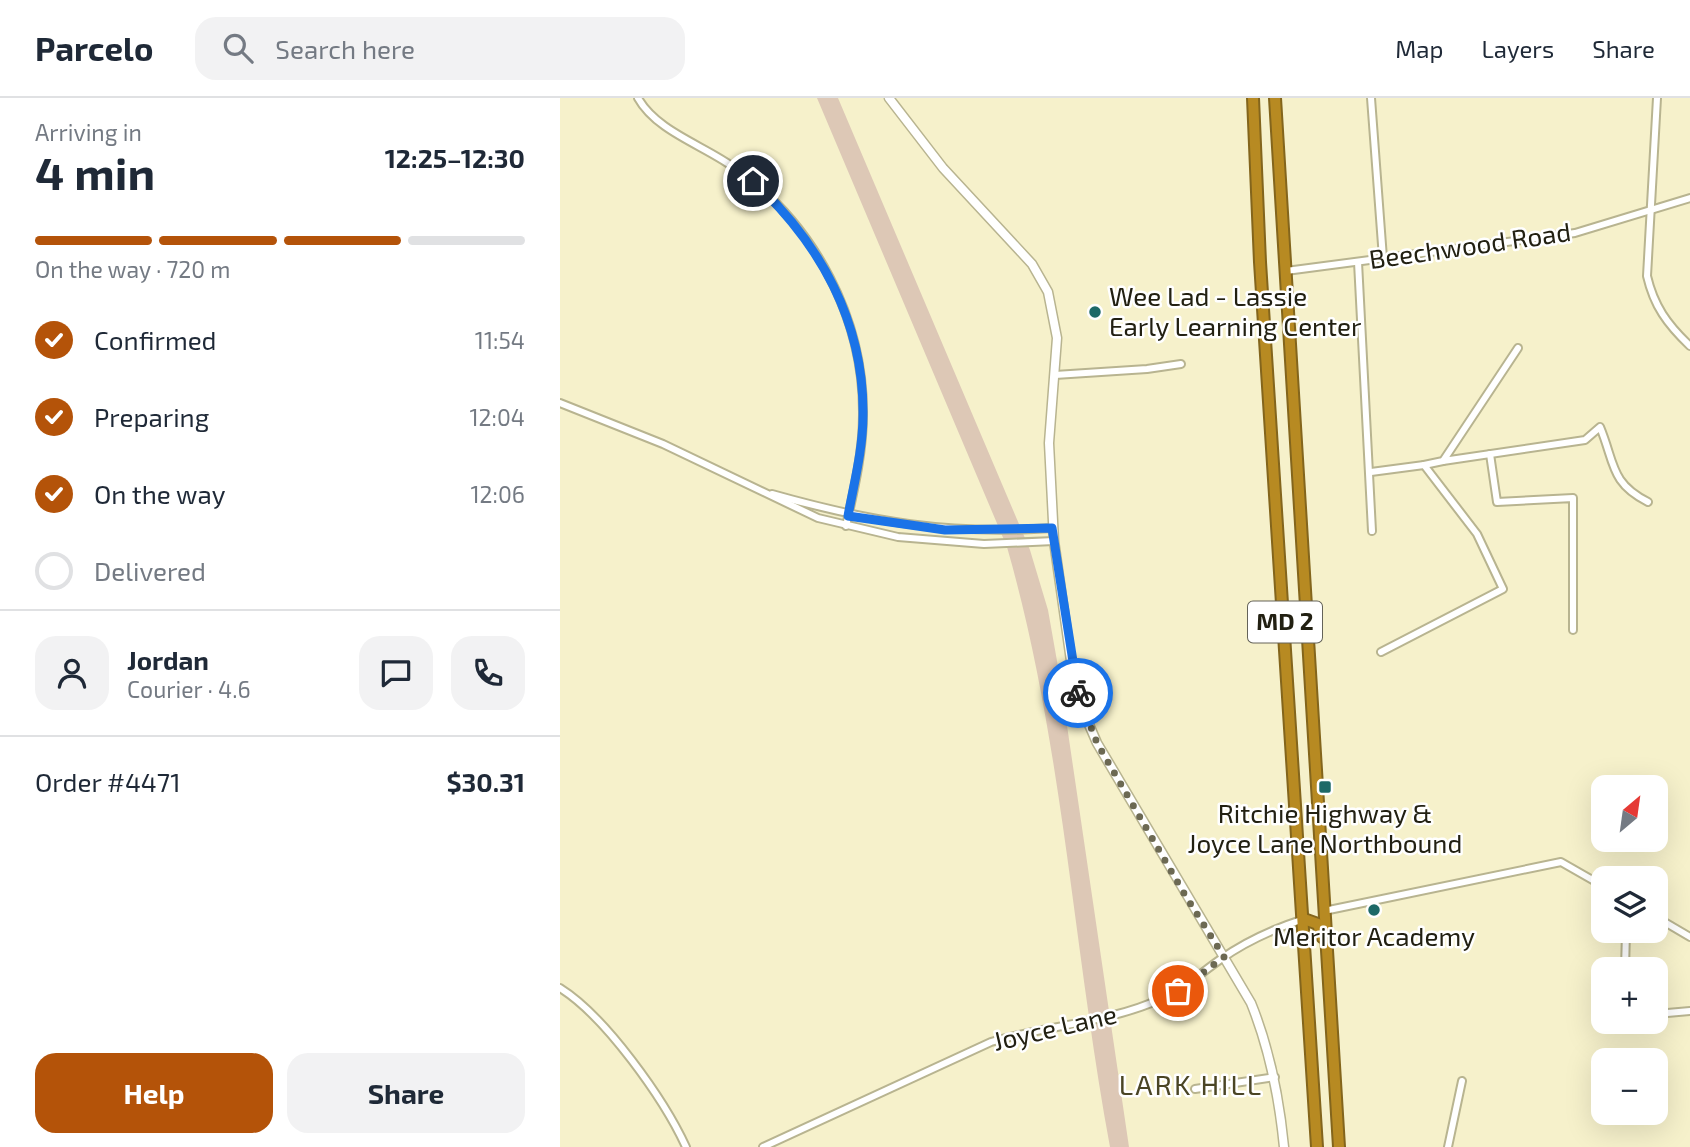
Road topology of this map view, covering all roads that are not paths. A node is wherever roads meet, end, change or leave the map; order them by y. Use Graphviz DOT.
graph roads {
  1 [pos="638,98"];
  2 [pos="889,98"];
  3 [pos="1253,98"];
  4 [pos="1275,98"];
  5 [pos="1371,98"];
  6 [pos="1657,98"];
  7 [pos="1690,198"];
  8 [pos="1651,211"];
  9 [pos="1383,258"];
  10 [pos="1358,261"];
  11 [pos="1286,271"];
  12 [pos="1690,346"];
  13 [pos="1518,348"];
  14 [pos="1181,364"];
  15 [pos="1055,375"];
  16 [pos="560,403"];
  17 [pos="1273,428"];
  18 [pos="1295,431"];
  19 [pos="1490,454"];
  20 [pos="1443,461"];
  21 [pos="1424,465"];
  22 [pos="1371,472"];
  23 [pos="757,490"];
  24 [pos="1648,502"];
  25 [pos="848,516"];
  26 [pos="899,525"];
  27 [pos="846,526"];
  28 [pos="1052,528"];
  29 [pos="945,530"];
  30 [pos="1372,531"];
  31 [pos="898,537"];
  32 [pos="944,541"];
  33 [pos="1054,541"];
  34 [pos="1573,630"];
  35 [pos="1381,652"];
  36 [pos="1300,852"];
  37 [pos="1591,879"];
  38 [pos="1324,911"];
  39 [pos="1304,919"];
  40 [pos="1668,924"];
  41 [pos="1690,937"];
  42 [pos="1328,956"];
  43 [pos="1224,957"];
  44 [pos="560,988"];
  45 [pos="1690,1011"];
  46 [pos="1668,1013"];
  47 [pos="1275,1077"];
  48 [pos="1462,1081"];
  49 [pos="1195,1089"];
  50 [pos="686,1147"];
  51 [pos="763,1147"];
  52 [pos="1284,1147"];
  53 [pos="1318,1147"];
  54 [pos="1339,1147"];
  55 [pos="1448,1147"];
  1 -- 25 [label="street"];
  2 -- 15 [label="street"];
  3 -- 17 [label="highway, MD 2"];
  4 -- 11 [label="highway, MD 2"];
  5 -- 9 [label="street"];
  6 -- 8 [label="street"];
  7 -- 8 [label="street, Beechwood Road"];
  8 -- 9 [label="street, Beechwood Road"];
  8 -- 12 [label="street"];
  9 -- 10 [label="street, Beechwood Road"];
  10 -- 11 [label="street, Beechwood Road"];
  10 -- 22 [label="street"];
  11 -- 18 [label="highway, MD 2"];
  13 -- 20 [label="street"];
  14 -- 15 [label="street"];
  15 -- 28 [label="street"];
  16 -- 23 [label="street"];
  17 -- 18 [label="highway"];
  17 -- 36 [label="highway, MD 2"];
  18 -- 38 [label="highway, MD 2"];
  19 -- 20 [label="street"];
  19 -- 24 [label="street"];
  19 -- 34 [label="street"];
  20 -- 21 [label="street"];
  21 -- 22 [label="street"];
  21 -- 35 [label="street"];
  22 -- 30 [label="street"];
  23 -- 25 [label="street"];
  23 -- 27 [label="street"];
  25 -- 26 [label="street"];
  25 -- 27 [label="street"];
  26 -- 29 [label="street"];
  26 -- 31 [label="street"];
  27 -- 31 [label="street"];
  28 -- 29 [label="street"];
  28 -- 33 [label="street"];
  29 -- 32 [label="street"];
  31 -- 32 [label="street"];
  32 -- 33 [label="street"];
  33 -- 43 [label="street"];
  36 -- 38 [label="highway"];
  36 -- 39 [label="highway, MD 2"];
  37 -- 38 [label="street"];
  38 -- 42 [label="highway, MD 2"];
  39 -- 42 [label="highway"];
  39 -- 43 [label="street, Joyce Lane"];
  39 -- 53 [label="highway, MD 2"];
  40 -- 41 [label="street"];
  42 -- 54 [label="highway, MD 2"];
  43 -- 47 [label="street"];
  43 -- 51 [label="street, Joyce Lane"];
  44 -- 50 [label="street"];
  45 -- 46 [label="street"];
  47 -- 49 [label="street"];
  47 -- 52 [label="street"];
  48 -- 55 [label="street"];
}
